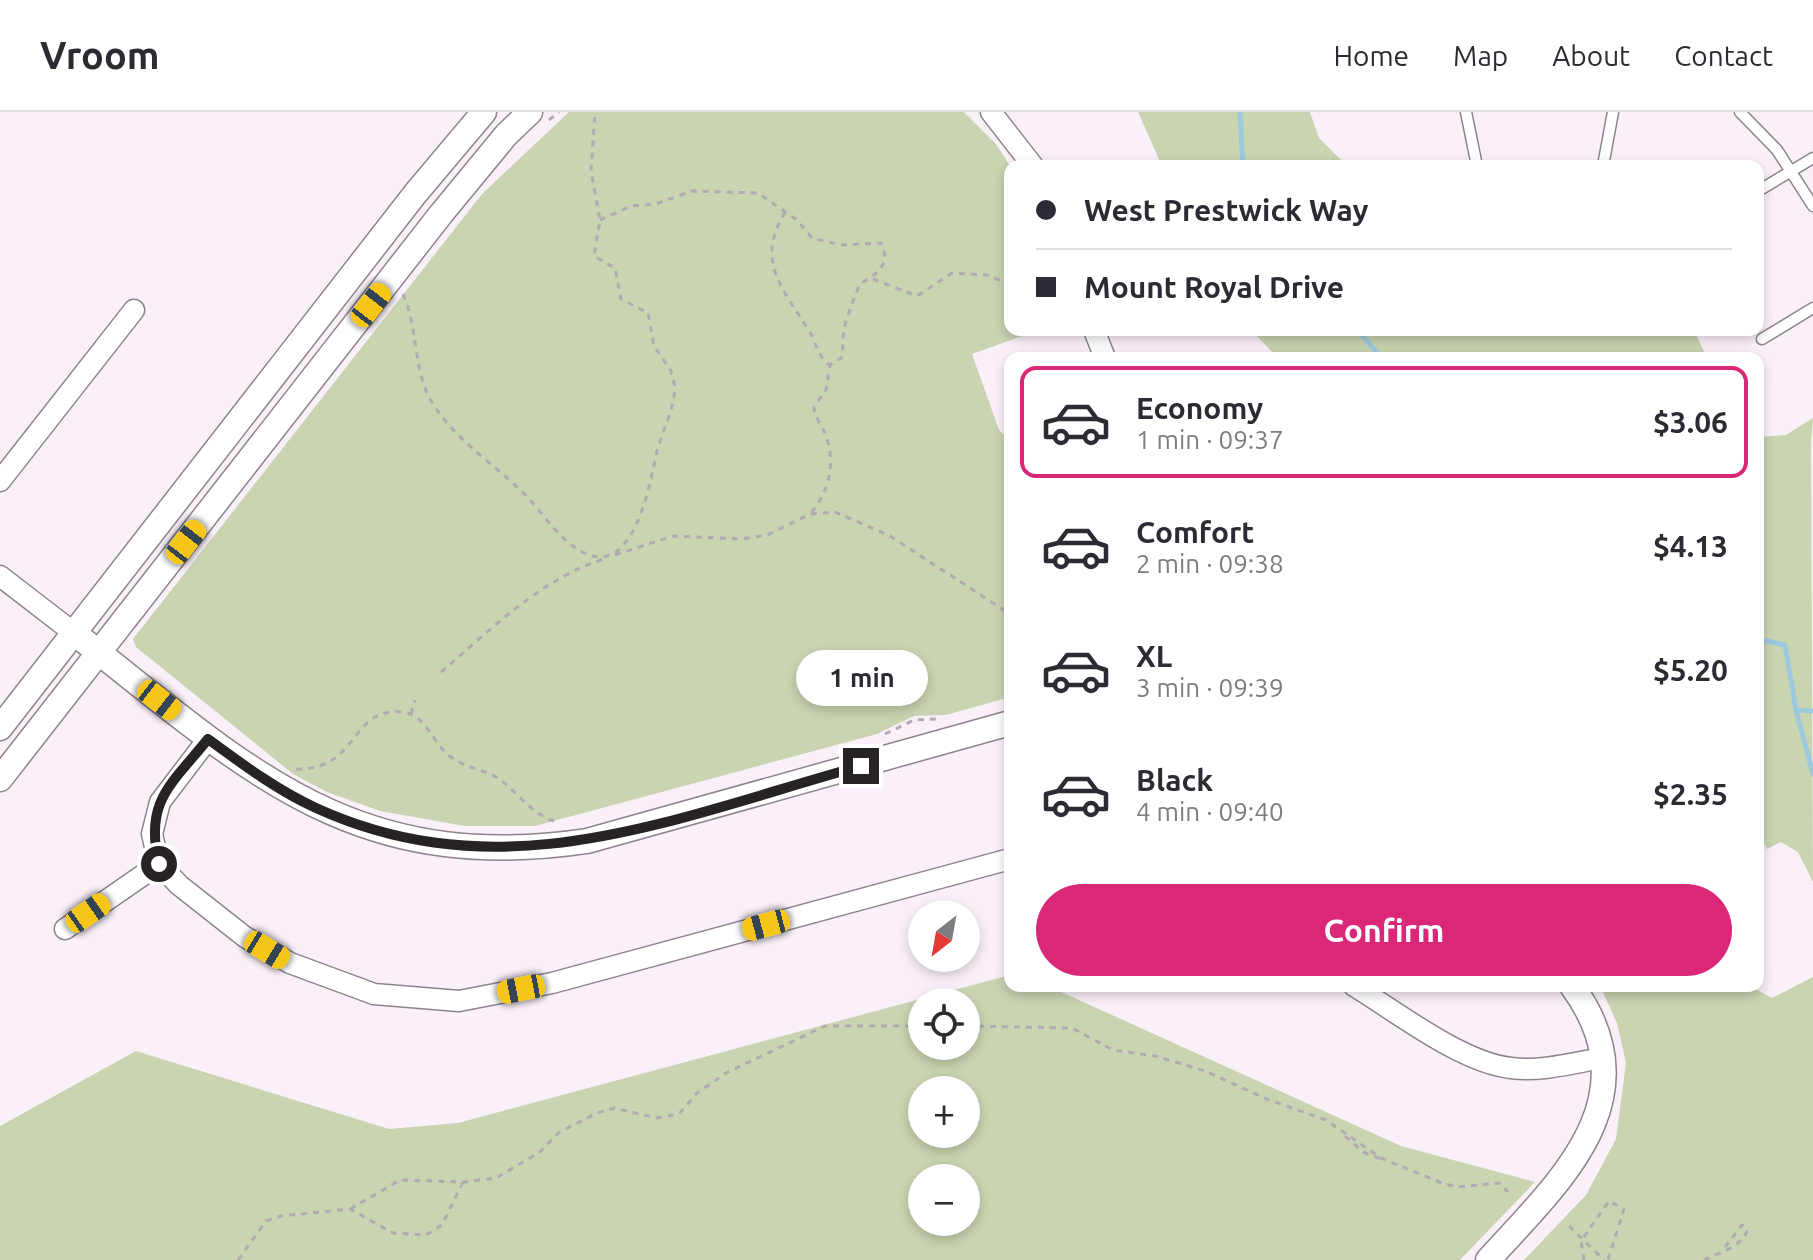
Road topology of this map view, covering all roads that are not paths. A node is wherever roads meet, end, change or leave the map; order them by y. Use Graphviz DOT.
graph roads {
  1 [pos="484,112"];
  2 [pos="530,112"];
  3 [pos="991,112"];
  4 [pos="1466,112"];
  5 [pos="1613,112"];
  6 [pos="1740,112"];
  7 [pos="1813,158"];
  8 [pos="1028,160"];
  9 [pos="1476,160"];
  10 [pos="1604,160"];
  11 [pos="1791,172"];
  12 [pos="1764,188"];
  13 [pos="1813,206"];
  14 [pos="1813,308"];
  15 [pos="134,310"];
  16 [pos="1762,339"];
  17 [pos="0,481"];
  18 [pos="0,576"];
  19 [pos="74,633"];
  20 [pos="100,653"];
  21 [pos="1004,725"];
  22 [pos="0,728"];
  23 [pos="208,739"];
  24 [pos="0,779"];
  25 [pos="1004,861"];
  26 [pos="159,864"];
  27 [pos="65,929"];
  28 [pos="1364,992"];
  29 [pos="1575,992"];
  30 [pos="1602,1058"];
  31 [pos="1488,1260"];
  1 -- 19 [label="street"];
  2 -- 20 [label="street"];
  3 -- 8 [label="street"];
  4 -- 9 [label="lane"];
  5 -- 10 [label="lane"];
  6 -- 11 [label="lane"];
  7 -- 11 [label="lane"];
  11 -- 12 [label="lane"];
  11 -- 13 [label="lane"];
  14 -- 16 [label="lane"];
  15 -- 17 [label="street"];
  18 -- 19 [label="street"];
  19 -- 20 [label="street"];
  19 -- 22 [label="street"];
  20 -- 23 [label="street"];
  20 -- 24 [label="street"];
  21 -- 23 [label="street"];
  23 -- 26 [label="street"];
  25 -- 26 [label="street"];
  26 -- 27 [label="street"];
  28 -- 30 [label="street"];
  29 -- 30 [label="street"];
  30 -- 31 [label="street"];
}
